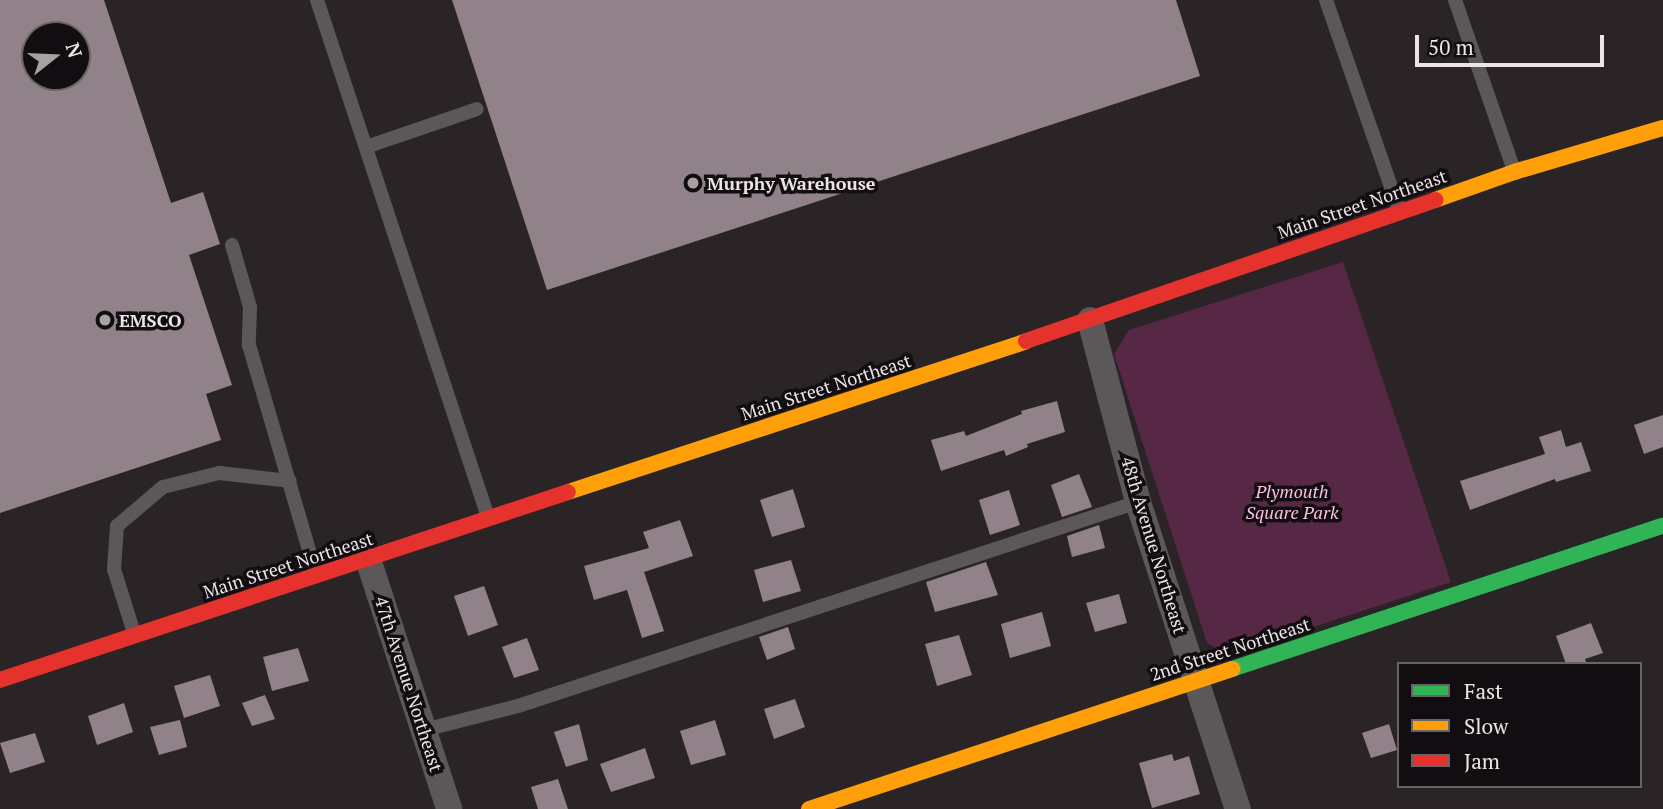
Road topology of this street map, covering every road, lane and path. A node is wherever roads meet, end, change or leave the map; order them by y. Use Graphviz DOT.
graph roads {
  1 [pos="317,0"];
  2 [pos="1326,0"];
  3 [pos="1455,0"];
  4 [pos="477,109"];
  5 [pos="1663,128"];
  6 [pos="366,147"];
  7 [pos="1514,172"];
  8 [pos="1399,212"];
  9 [pos="232,246"];
  10 [pos="1090,320"];
  11 [pos="290,481"];
  12 [pos="1138,502"];
  13 [pos="488,519"];
  14 [pos="1663,526"];
  15 [pos="368,559"];
  16 [pos="316,576"];
  17 [pos="135,635"];
  18 [pos="0,680"];
  19 [pos="1196,681"];
  20 [pos="424,730"];
  21 [pos="449,809"];
  22 [pos="809,809"];
  23 [pos="1238,809"];
  1 -- 6 [label="lane"];
  2 -- 8 [label="lane"];
  3 -- 7 [label="lane"];
  4 -- 6 [label="lane"];
  5 -- 7 [label="street, Main Street Northeast"];
  6 -- 13 [label="lane"];
  7 -- 8 [label="street, Main Street Northeast"];
  8 -- 10 [label="street, Main Street Northeast"];
  9 -- 11 [label="lane"];
  10 -- 12 [label="street, 48th Avenue Northeast"];
  10 -- 13 [label="street, Main Street Northeast"];
  11 -- 16 [label="lane"];
  11 -- 17 [label="lane"];
  12 -- 19 [label="street, 48th Avenue Northeast"];
  12 -- 20 [label="lane"];
  13 -- 15 [label="street, Main Street Northeast"];
  14 -- 19 [label="street, 2nd Street Northeast"];
  15 -- 16 [label="street, Main Street Northeast"];
  15 -- 20 [label="street, 47th Avenue Northeast"];
  16 -- 17 [label="street, Main Street Northeast"];
  17 -- 18 [label="street, Main Street Northeast"];
  19 -- 22 [label="street, 2nd Street Northeast"];
  19 -- 23 [label="street, 48th Avenue Northeast"];
  20 -- 21 [label="street, 47th Avenue Northeast"];
}
